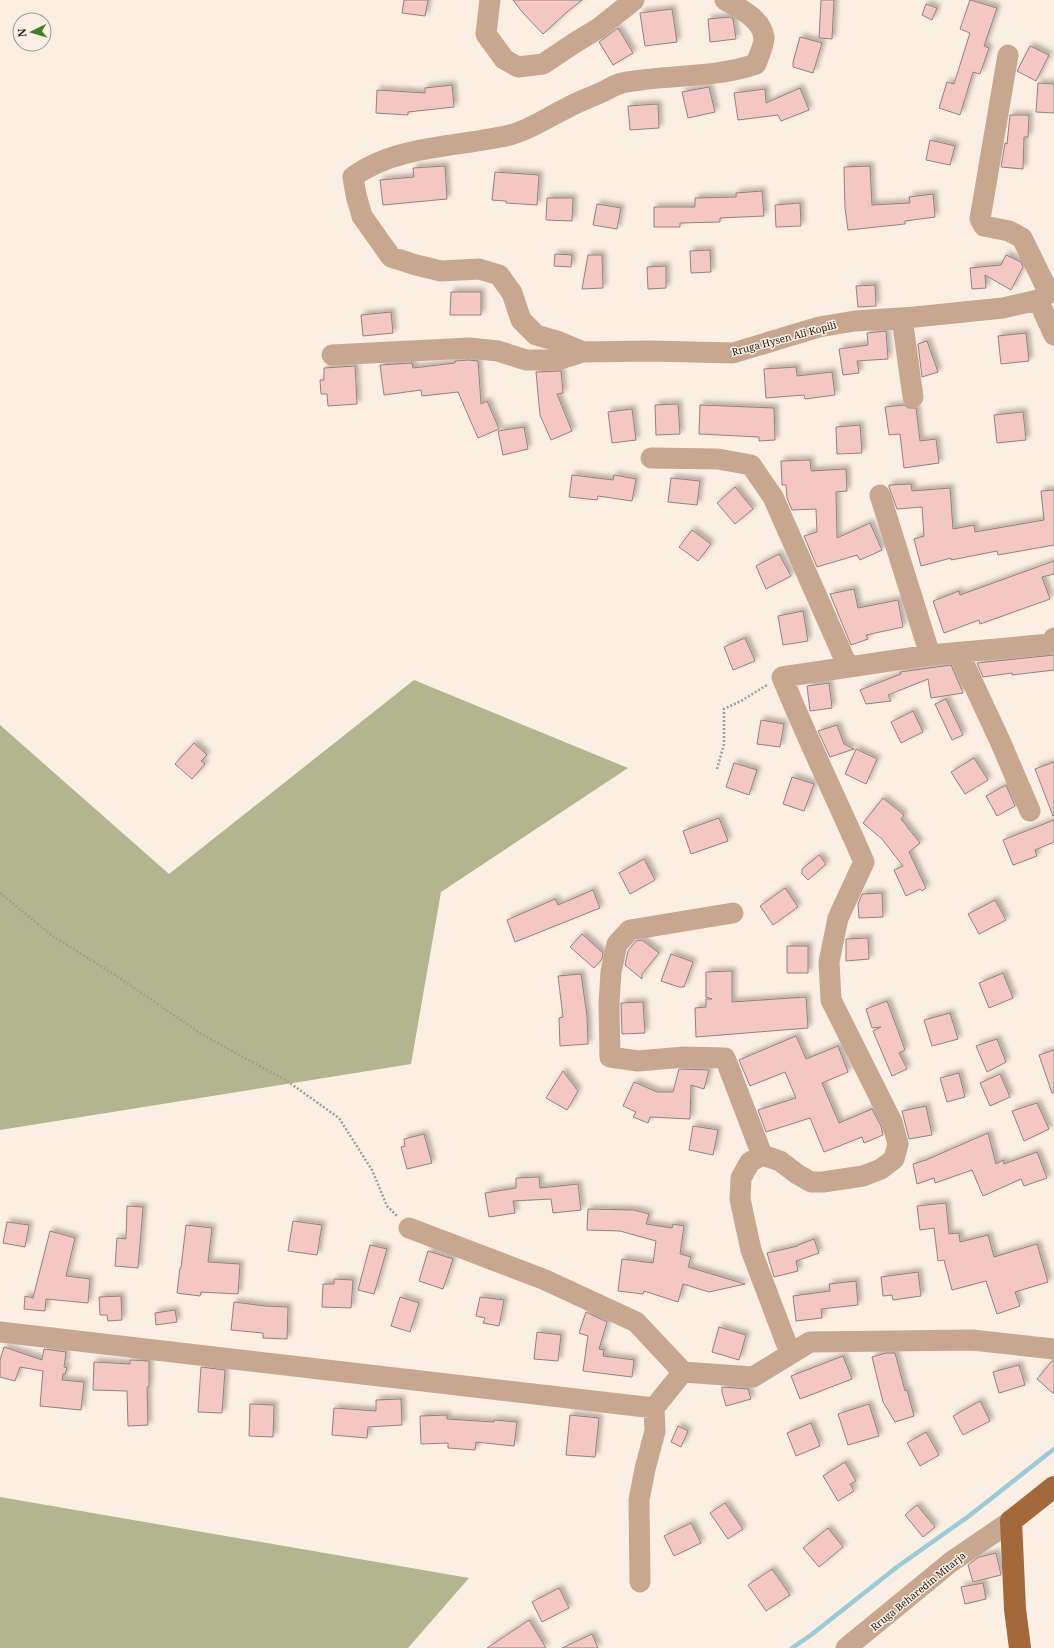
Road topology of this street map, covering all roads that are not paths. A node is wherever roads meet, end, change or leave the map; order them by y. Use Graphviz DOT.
graph roads {
  1 [pos="490,0"];
  2 [pos="634,0"];
  3 [pos="725,0"];
  4 [pos="1008,55"];
  5 [pos="1047,295"];
  6 [pos="902,318"];
  7 [pos="1054,335"];
  8 [pos="582,352"];
  9 [pos="332,355"];
  10 [pos="913,397"];
  11 [pos="651,458"];
  12 [pos="880,495"];
  13 [pos="1054,638"];
  14 [pos="958,653"];
  15 [pos="930,655"];
  16 [pos="848,667"];
  17 [pos="1030,811"];
  18 [pos="733,913"];
  19 [pos="762,1155"];
  20 [pos="409,1228"];
  21 [pos="0,1332"];
  22 [pos="1054,1349"];
  23 [pos="790,1353"];
  24 [pos="684,1372"];
  25 [pos="654,1408"];
  26 [pos="1054,1487"];
  27 [pos="1010,1521"];
  28 [pos="640,1582"];
  29 [pos="846,1648"];
  30 [pos="1020,1648"];
  1 -- 2 [label="street"];
  3 -- 8 [label="street"];
  4 -- 5 [label="street"];
  5 -- 6 [label="street, Rruga Hysen Ali Kopili"];
  5 -- 7 [label="street"];
  6 -- 8 [label="street, Rruga Hysen Ali Kopili"];
  6 -- 10 [label="street"];
  8 -- 9 [label="street"];
  11 -- 16 [label="street"];
  12 -- 15 [label="street"];
  13 -- 14 [label="street"];
  14 -- 15 [label="street"];
  14 -- 17 [label="street"];
  15 -- 16 [label="street"];
  16 -- 19 [label="street"];
  18 -- 19 [label="street"];
  19 -- 23 [label="street"];
  20 -- 24 [label="street"];
  21 -- 25 [label="street"];
  22 -- 23 [label="street"];
  23 -- 24 [label="street"];
  24 -- 25 [label="street"];
  25 -- 28 [label="street"];
  26 -- 27 [label="main road"];
  27 -- 29 [label="street, Rruga Beharedin Mitarja"];
  27 -- 30 [label="main road"];
}
